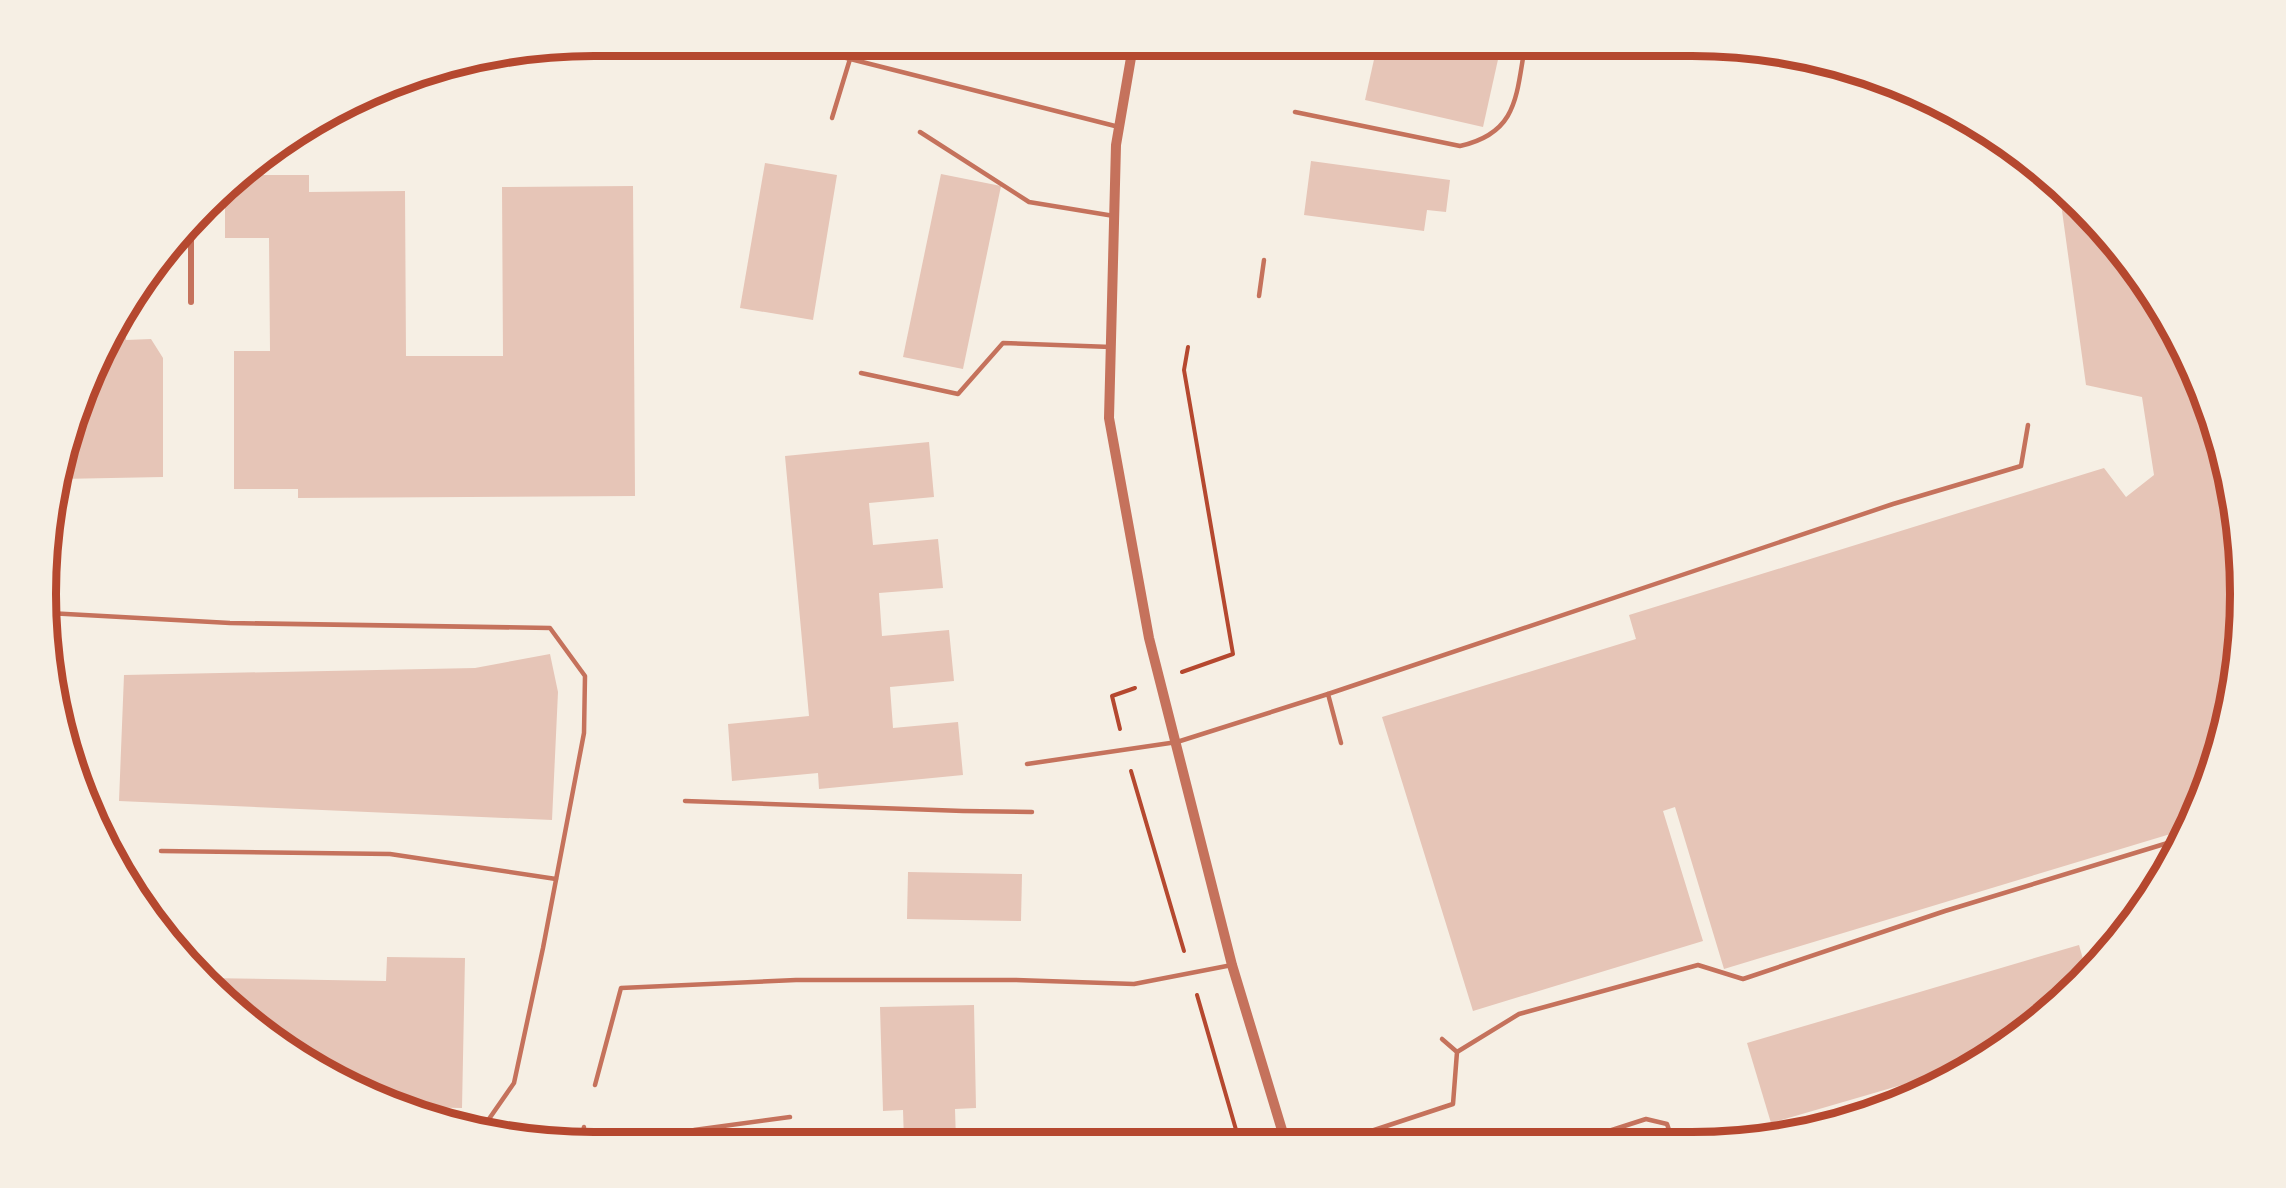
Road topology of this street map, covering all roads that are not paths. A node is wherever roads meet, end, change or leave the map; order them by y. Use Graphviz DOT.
graph roads {
  1 [pos="838,56"];
  2 [pos="1131,56"];
  3 [pos="1523,56"];
  4 [pos="850,59"];
  5 [pos="1295,112"];
  6 [pos="832,118"];
  7 [pos="1119,127"];
  8 [pos="920,132"];
  9 [pos="1114,216"];
  10 [pos="191,237"];
  11 [pos="1264,260"];
  12 [pos="1259,296"];
  13 [pos="191,302"];
  14 [pos="1111,347"];
  15 [pos="861,373"];
  16 [pos="2028,425"];
  17 [pos="57,613"];
  18 [pos="1328,694"];
  19 [pos="1177,742"];
  20 [pos="1341,743"];
  21 [pos="1028,764"];
  22 [pos="685,801"];
  23 [pos="1032,812"];
  24 [pos="2169,843"];
  25 [pos="161,851"];
  26 [pos="556,879"];
  27 [pos="1232,965"];
  28 [pos="1442,1040"];
  29 [pos="1457,1052"];
  30 [pos="595,1085"];
  31 [pos="790,1117"];
  32 [pos="487,1122"];
  33 [pos="584,1127"];
  34 [pos="583,1132"];
  35 [pos="693,1132"];
  36 [pos="1284,1132"];
  37 [pos="1371,1132"];
  38 [pos="1606,1132"];
  39 [pos="1670,1132"];
  1 -- 4 [label="lane"];
  2 -- 7 [label="street"];
  3 -- 5 [label="lane"];
  4 -- 6 [label="lane"];
  4 -- 7 [label="lane"];
  7 -- 9 [label="street"];
  8 -- 9 [label="lane"];
  9 -- 14 [label="street"];
  10 -- 13 [label="street"];
  11 -- 12 [label="lane"];
  14 -- 15 [label="lane"];
  14 -- 19 [label="street"];
  16 -- 18 [label="lane"];
  17 -- 26 [label="lane"];
  18 -- 19 [label="lane"];
  18 -- 20 [label="lane"];
  19 -- 21 [label="lane"];
  19 -- 27 [label="street"];
  22 -- 23 [label="lane"];
  24 -- 29 [label="lane"];
  25 -- 26 [label="lane"];
  26 -- 32 [label="lane"];
  27 -- 30 [label="lane"];
  27 -- 36 [label="street"];
  28 -- 29 [label="lane"];
  29 -- 37 [label="lane"];
  31 -- 35 [label="lane"];
  33 -- 34 [label="lane"];
  38 -- 39 [label="lane"];
}
